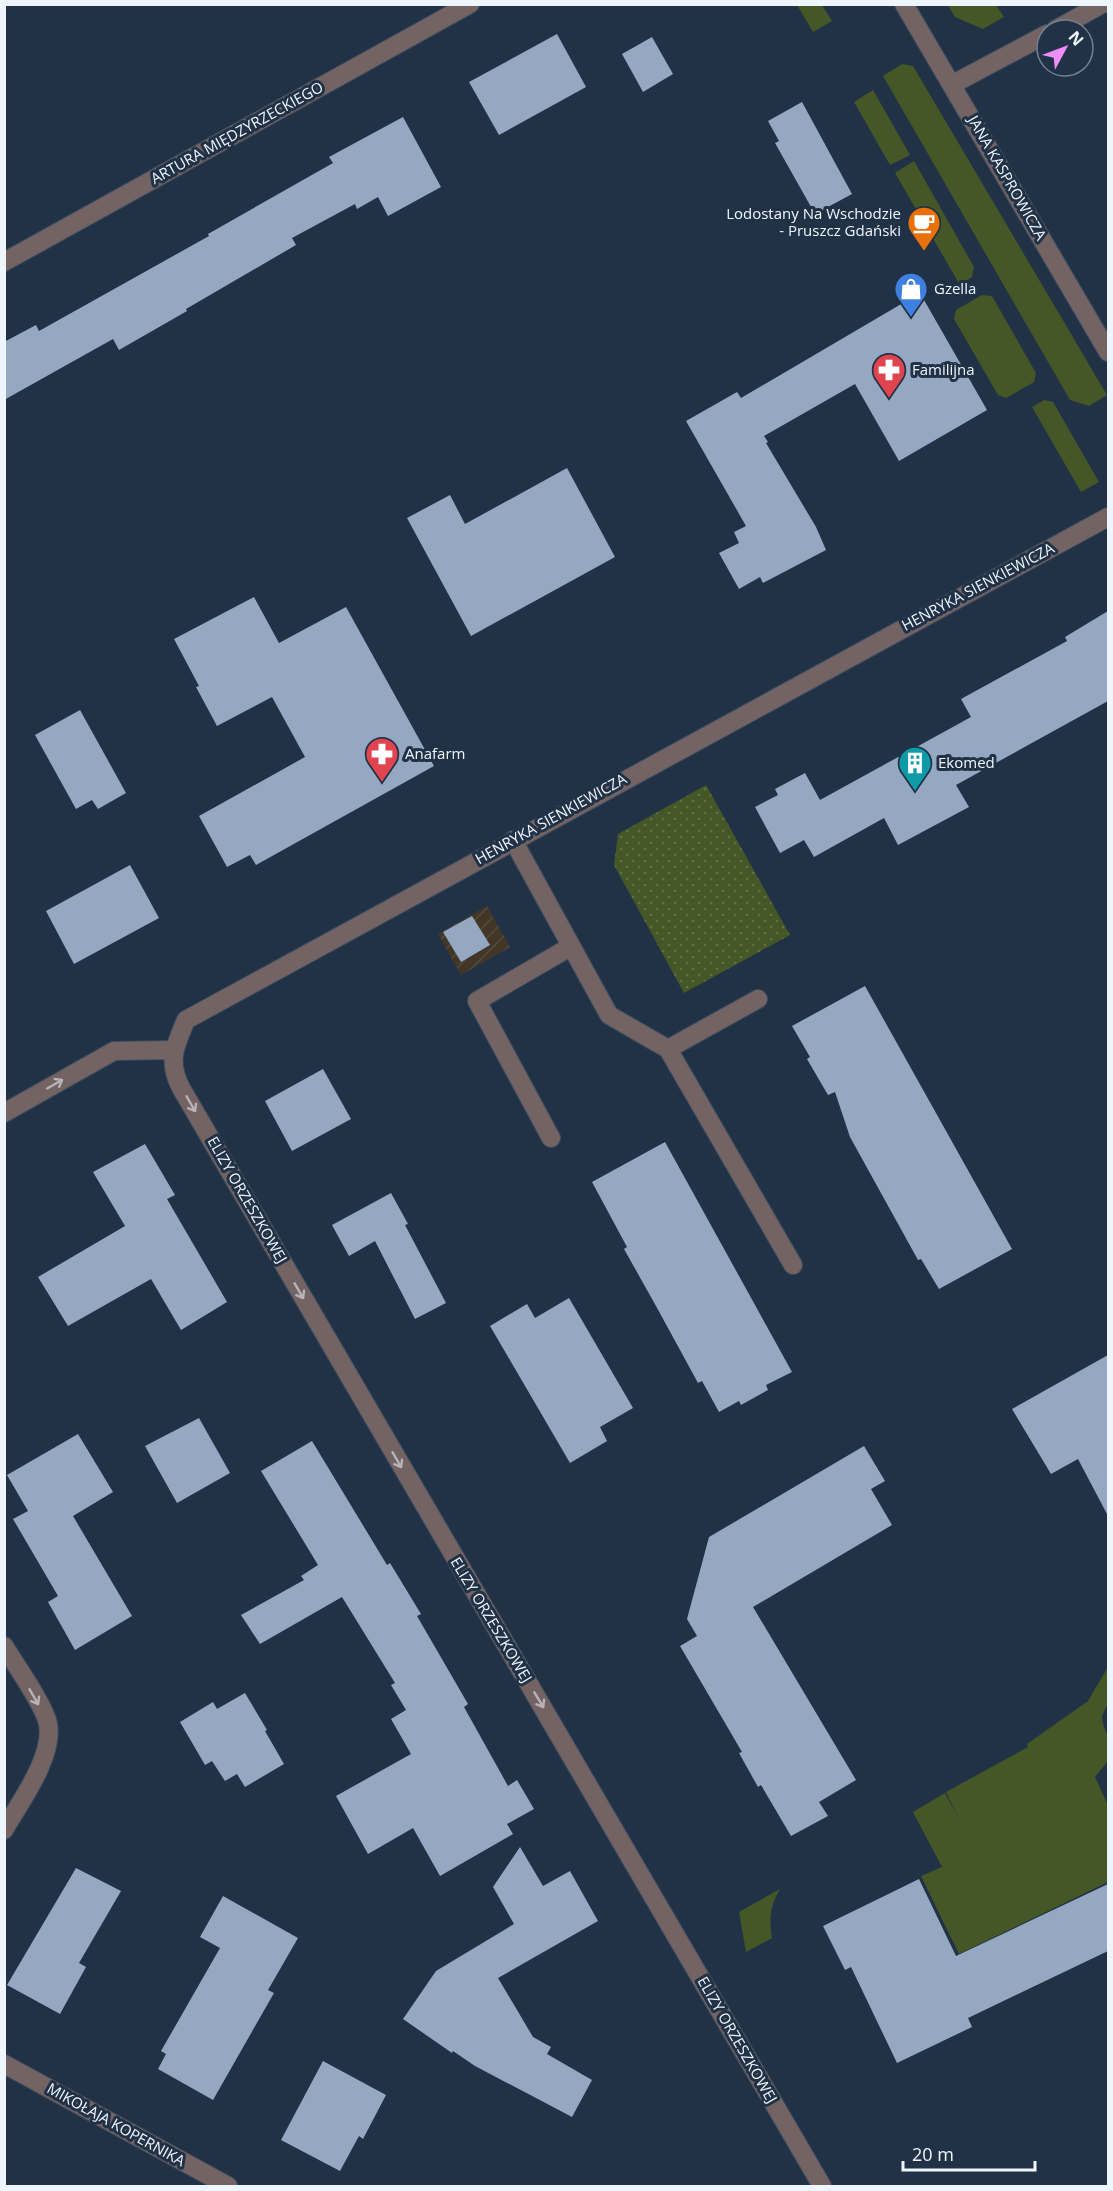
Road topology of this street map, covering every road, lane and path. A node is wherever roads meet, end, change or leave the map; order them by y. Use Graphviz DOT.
graph roads {
  1 [pos="470,4"];
  2 [pos="904,4"];
  3 [pos="1102,4"];
  4 [pos="1077,18"];
  5 [pos="1035,40"];
  6 [pos="953,84"];
  7 [pos="4,262"];
  8 [pos="1108,352"];
  9 [pos="1108,517"];
  10 [pos="513,840"];
  11 [pos="570,947"];
  12 [pos="758,999"];
  13 [pos="668,1049"];
  14 [pos="173,1050"];
  15 [pos="4,1113"];
  16 [pos="550,1138"];
  17 [pos="793,1265"];
  18 [pos="4,1646"];
  19 [pos="4,1830"];
  20 [pos="4,2064"];
  21 [pos="228,2187"];
  22 [pos="822,2187"];
  1 -- 7 [label="street, ARTURA MIĘDZYRZECKIEGO"];
  2 -- 6 [label="street, JANA KASPROWICZA"];
  3 -- 4 [label="street"];
  5 -- 6 [label="street"];
  6 -- 8 [label="street, JANA KASPROWICZA"];
  9 -- 10 [label="street, HENRYKA SIENKIEWICZA"];
  10 -- 11 [label="street"];
  10 -- 14 [label="street, HENRYKA SIENKIEWICZA"];
  11 -- 13 [label="street"];
  11 -- 16 [label="street"];
  12 -- 13 [label="street"];
  13 -- 17 [label="street"];
  15 -- 14 [label="street, one-way"];
  14 -- 22 [label="street, ELIZY ORZESZKOWEJ, one-way"];
  18 -- 19 [label="street, one-way"];
  20 -- 21 [label="street, MIKOŁAJA KOPERNIKA"];
}
